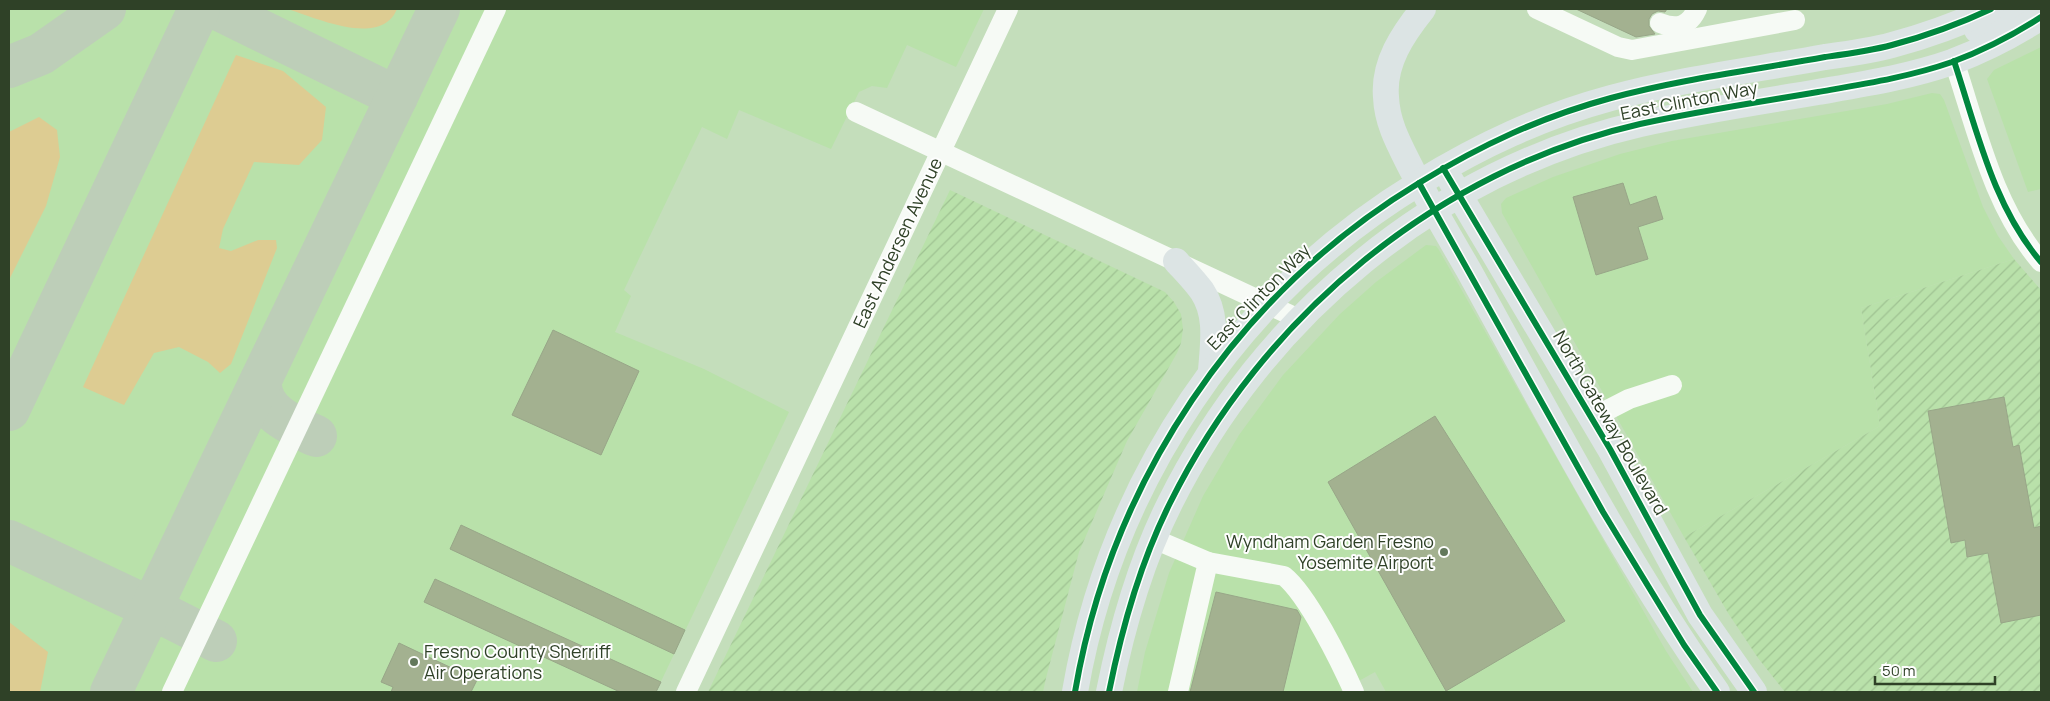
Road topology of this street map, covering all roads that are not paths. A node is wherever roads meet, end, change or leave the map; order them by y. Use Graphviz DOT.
graph roads {
  1 [pos="496,9"];
  2 [pos="1008,9"];
  3 [pos="1423,9"];
  4 [pos="1537,9"];
  5 [pos="1697,9"];
  6 [pos="1991,9"];
  7 [pos="2019,9"];
  8 [pos="2041,18"];
  9 [pos="1795,20"];
  10 [pos="1660,23"];
  11 [pos="1954,61"];
  12 [pos="856,112"];
  13 [pos="942,150"];
  14 [pos="1443,168"];
  15 [pos="1419,183"];
  16 [pos="1459,196"];
  17 [pos="1434,211"];
  18 [pos="1176,261"];
  19 [pos="2041,262"];
  20 [pos="1268,304"];
  21 [pos="1300,319"];
  22 [pos="1211,371"];
  23 [pos="1672,385"];
  24 [pos="1592,418"];
  25 [pos="1154,539"];
  26 [pos="1208,562"];
  27 [pos="1097,599"];
  28 [pos="1696,606"];
  29 [pos="1670,622"];
  30 [pos="172,692"];
  31 [pos="686,692"];
  32 [pos="1075,692"];
  33 [pos="1086,692"];
  34 [pos="1109,692"];
  35 [pos="1178,692"];
  36 [pos="1354,692"];
  37 [pos="1717,692"];
  38 [pos="1754,692"];
  1 -- 30 [label="street"];
  2 -- 13 [label="street"];
  3 -- 15 [label="main road"];
  4 -- 9 [label="street"];
  5 -- 10 [label="street"];
  6 -- 14 [label="main road, East Clinton Way"];
  7 -- 11 [label="main road"];
  8 -- 11 [label="main road, East Clinton Way"];
  11 -- 16 [label="main road, East Clinton Way"];
  11 -- 19 [label="street"];
  12 -- 13 [label="street"];
  13 -- 18 [label="street, East Andersen Avenue"];
  13 -- 31 [label="street, East Andersen Avenue"];
  14 -- 15 [label="main road, East Clinton Way"];
  14 -- 16 [label="main road, North Gateway Boulevard"];
  15 -- 17 [label="main road"];
  15 -- 20 [label="main road, East Clinton Way"];
  16 -- 17 [label="main road, East Clinton Way"];
  16 -- 24 [label="main road, North Gateway Boulevard"];
  17 -- 21 [label="main road, East Clinton Way"];
  17 -- 29 [label="main road"];
  18 -- 20 [label="street, East Andersen Avenue"];
  18 -- 22 [label="main road"];
  20 -- 21 [label="street, East Andersen Avenue"];
  20 -- 22 [label="main road, East Clinton Way"];
  21 -- 25 [label="main road, East Clinton Way"];
  22 -- 27 [label="main road, East Clinton Way"];
  23 -- 24 [label="street"];
  24 -- 28 [label="main road, North Gateway Boulevard"];
  25 -- 26 [label="street"];
  25 -- 34 [label="main road, East Clinton Way"];
  26 -- 35 [label="street"];
  26 -- 36 [label="street"];
  27 -- 32 [label="main road, East Clinton Way"];
  27 -- 33 [label="main road"];
  28 -- 29 [label="street"];
  28 -- 38 [label="main road, North Gateway Boulevard"];
  29 -- 37 [label="main road"];
}
